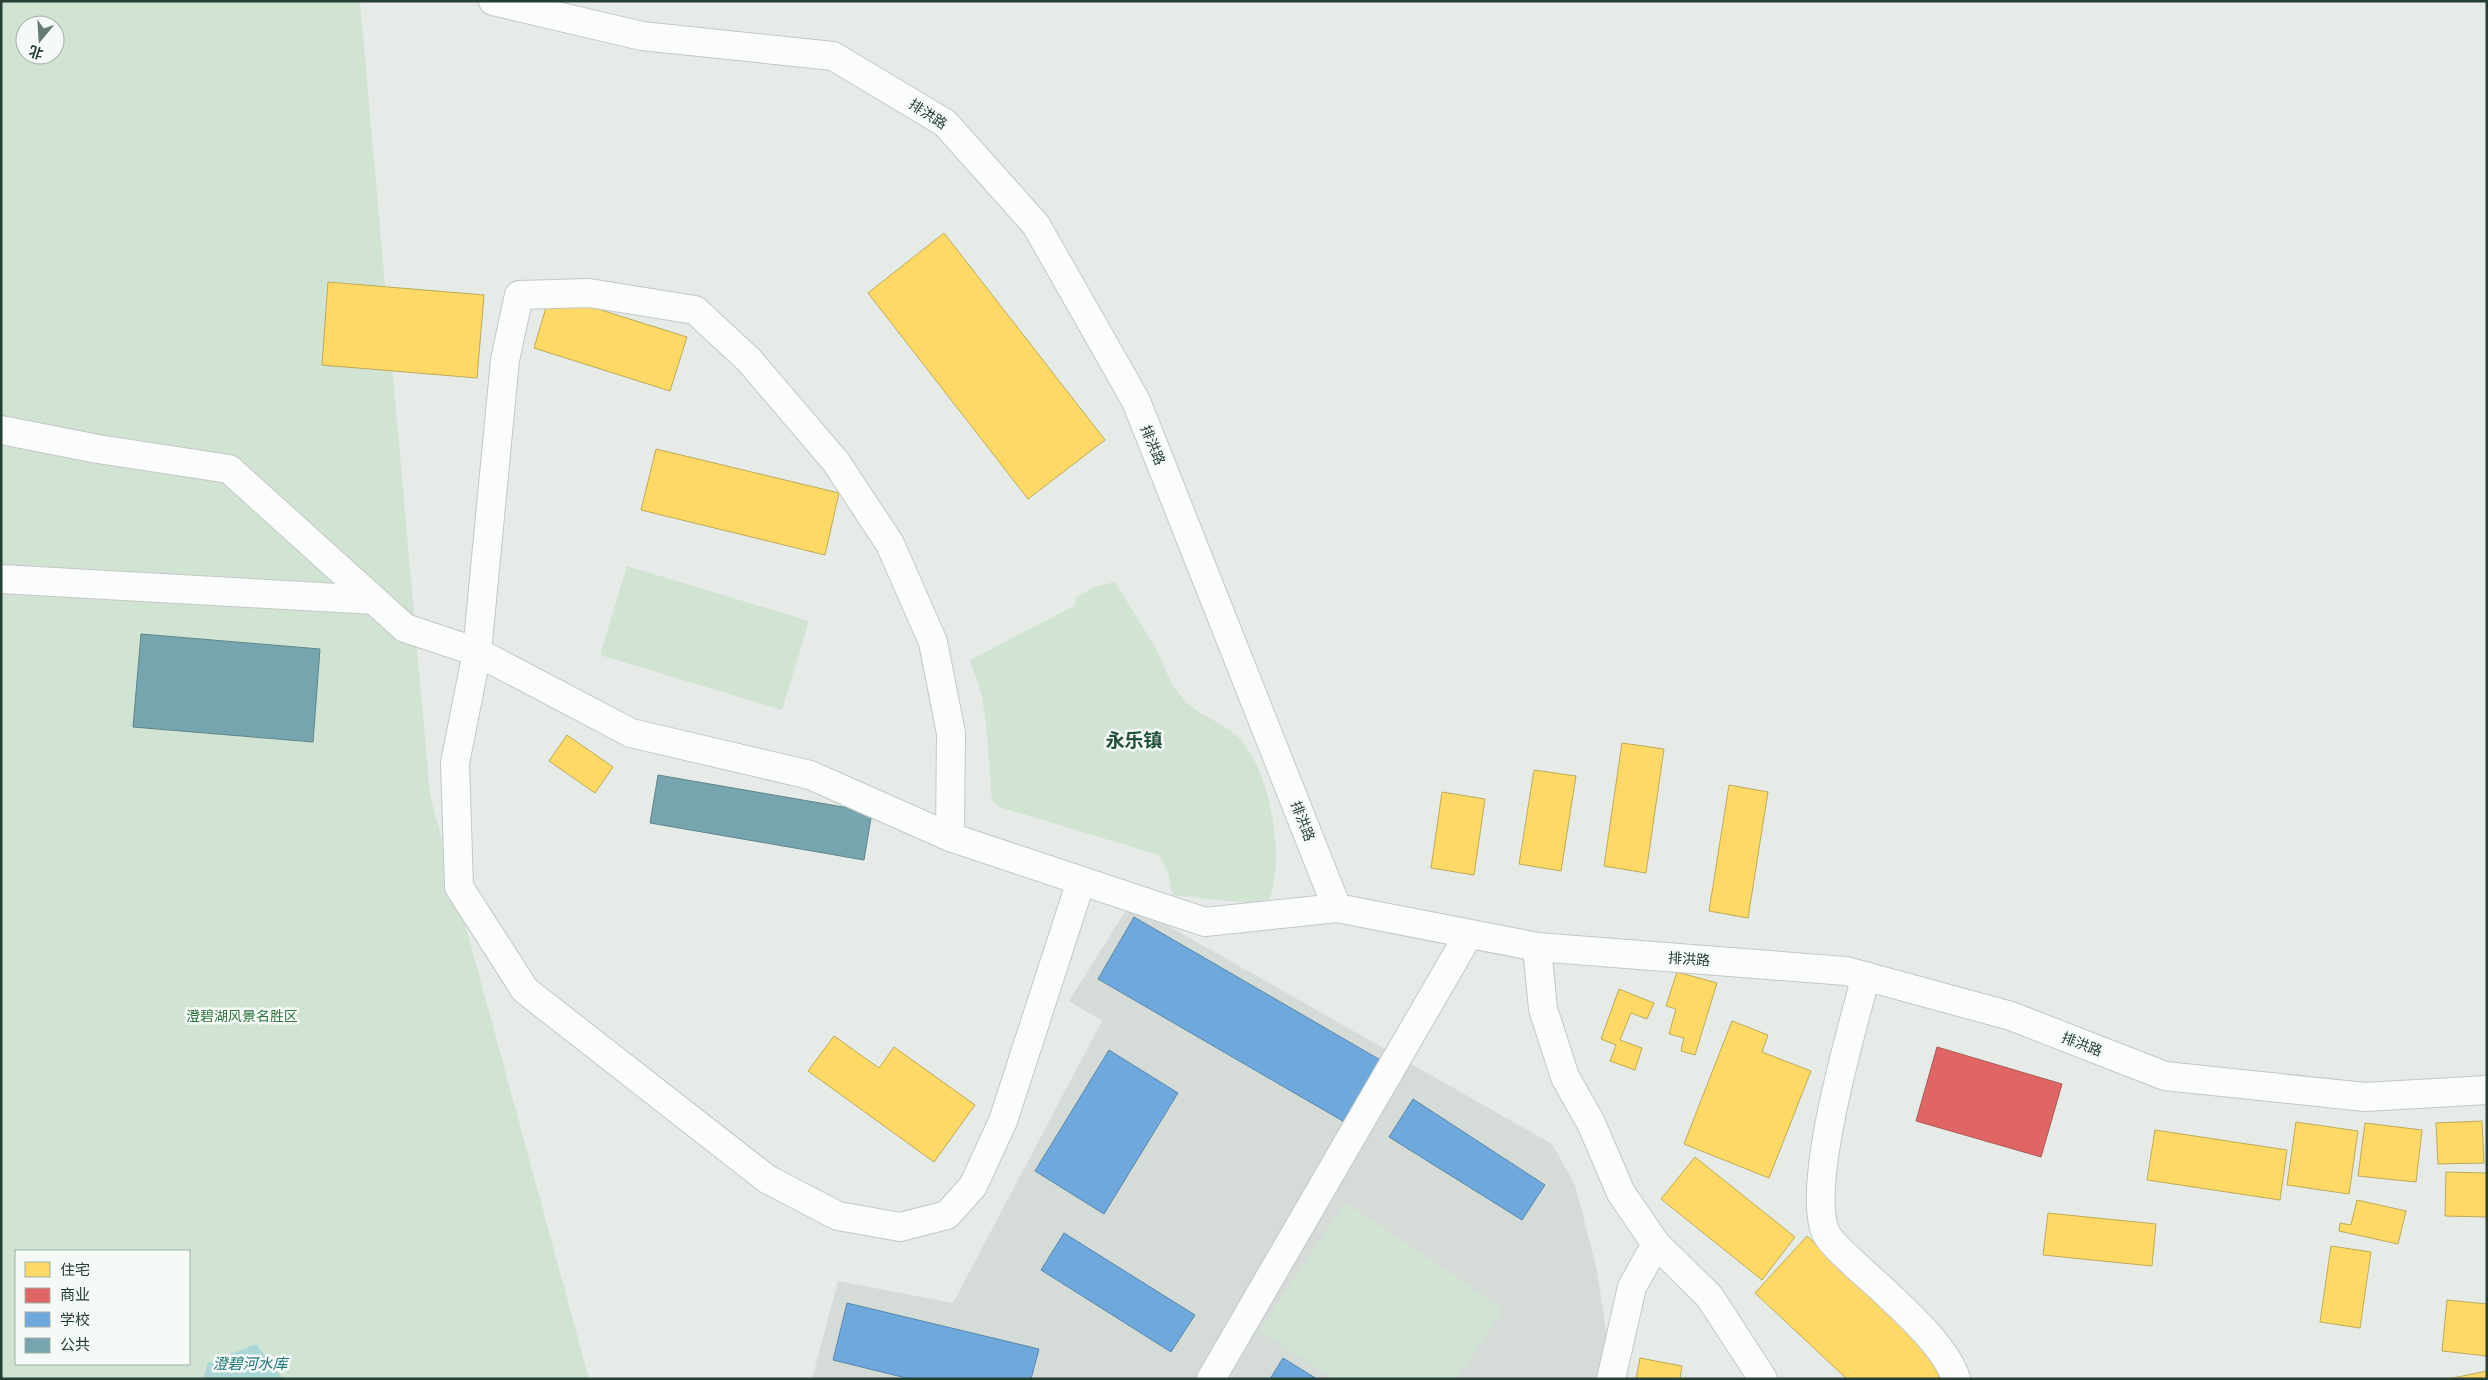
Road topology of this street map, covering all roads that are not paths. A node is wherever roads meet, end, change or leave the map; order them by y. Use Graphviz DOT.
graph roads {
  1 [pos="493,1"];
  2 [pos="1,430"];
  3 [pos="1,579"];
  4 [pos="374,600"];
  5 [pos="477,652"];
  6 [pos="950,837"];
  7 [pos="1081,881"];
  8 [pos="1337,908"];
  9 [pos="1469,934"];
  10 [pos="1537,947"];
  11 [pos="1866,976"];
  12 [pos="2487,1090"];
  13 [pos="1656,1244"];
  14 [pos="1211,1379"];
  15 [pos="1611,1379"];
  16 [pos="1763,1379"];
  17 [pos="1956,1379"];
  1 -- 8 [label="street, 排洪路"];
  2 -- 4 [label="street"];
  3 -- 4 [label="street"];
  4 -- 5 [label="street"];
  5 -- 6 [label="street"];
  5 -- 6 [label="street"];
  5 -- 7 [label="street"];
  6 -- 7 [label="street"];
  7 -- 8 [label="street"];
  8 -- 9 [label="street, 排洪路"];
  9 -- 10 [label="street, 排洪路"];
  9 -- 14 [label="street"];
  10 -- 11 [label="street, 排洪路"];
  10 -- 13 [label="street"];
  11 -- 12 [label="street, 排洪路"];
  11 -- 17 [label="street"];
  13 -- 15 [label="street"];
  13 -- 16 [label="street"];
}
